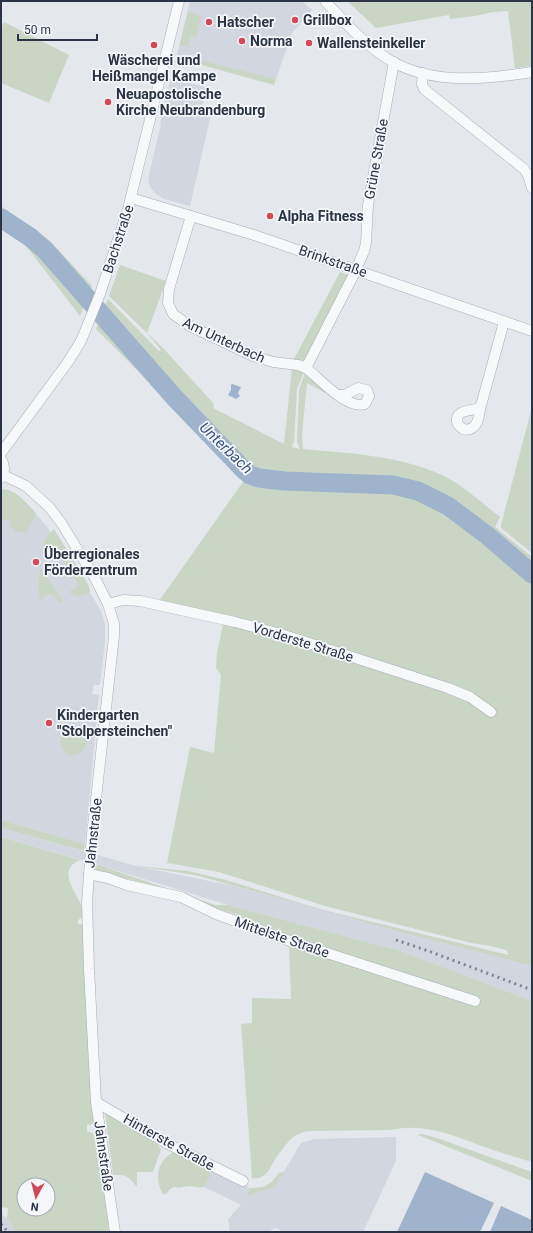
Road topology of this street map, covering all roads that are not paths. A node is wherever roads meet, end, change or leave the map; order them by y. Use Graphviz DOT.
graph roads {
  1 [pos="179,1"];
  2 [pos="325,1"];
  3 [pos="394,62"];
  4 [pos="532,72"];
  5 [pos="423,73"];
  6 [pos="532,188"];
  7 [pos="131,198"];
  8 [pos="191,216"];
  9 [pos="356,269"];
  10 [pos="504,322"];
  11 [pos="532,331"];
  12 [pos="306,368"];
  13 [pos="339,395"];
  14 [pos="480,408"];
  15 [pos="1,453"];
  16 [pos="1,459"];
  17 [pos="2,476"];
  18 [pos="108,604"];
  19 [pos="491,712"];
  20 [pos="89,874"];
  21 [pos="475,1001"];
  22 [pos="96,1102"];
  23 [pos="243,1181"];
  24 [pos="115,1232"];
  1 -- 7 [label="street, Bachstraße"];
  2 -- 3 [label="street"];
  3 -- 5 [label="street"];
  3 -- 9 [label="street, Grüne Straße"];
  4 -- 5 [label="street"];
  5 -- 6 [label="street"];
  7 -- 8 [label="street, Brinkstraße"];
  7 -- 15 [label="street, Bachstraße"];
  8 -- 9 [label="street, Brinkstraße"];
  8 -- 12 [label="street, Am Unterbach"];
  9 -- 10 [label="street, Brinkstraße"];
  9 -- 12 [label="street, Grüne Straße"];
  10 -- 11 [label="street, Brinkstraße"];
  10 -- 14 [label="street"];
  12 -- 13 [label="street"];
  16 -- 17 [label="street"];
  17 -- 18 [label="street, Jahnstraße"];
  18 -- 19 [label="street, Vorderste Straße"];
  18 -- 20 [label="street, Jahnstraße"];
  20 -- 21 [label="street, Mittelste Straße"];
  20 -- 22 [label="street, Jahnstraße"];
  22 -- 23 [label="street, Hinterste Straße"];
  22 -- 24 [label="street, Jahnstraße"];
}
